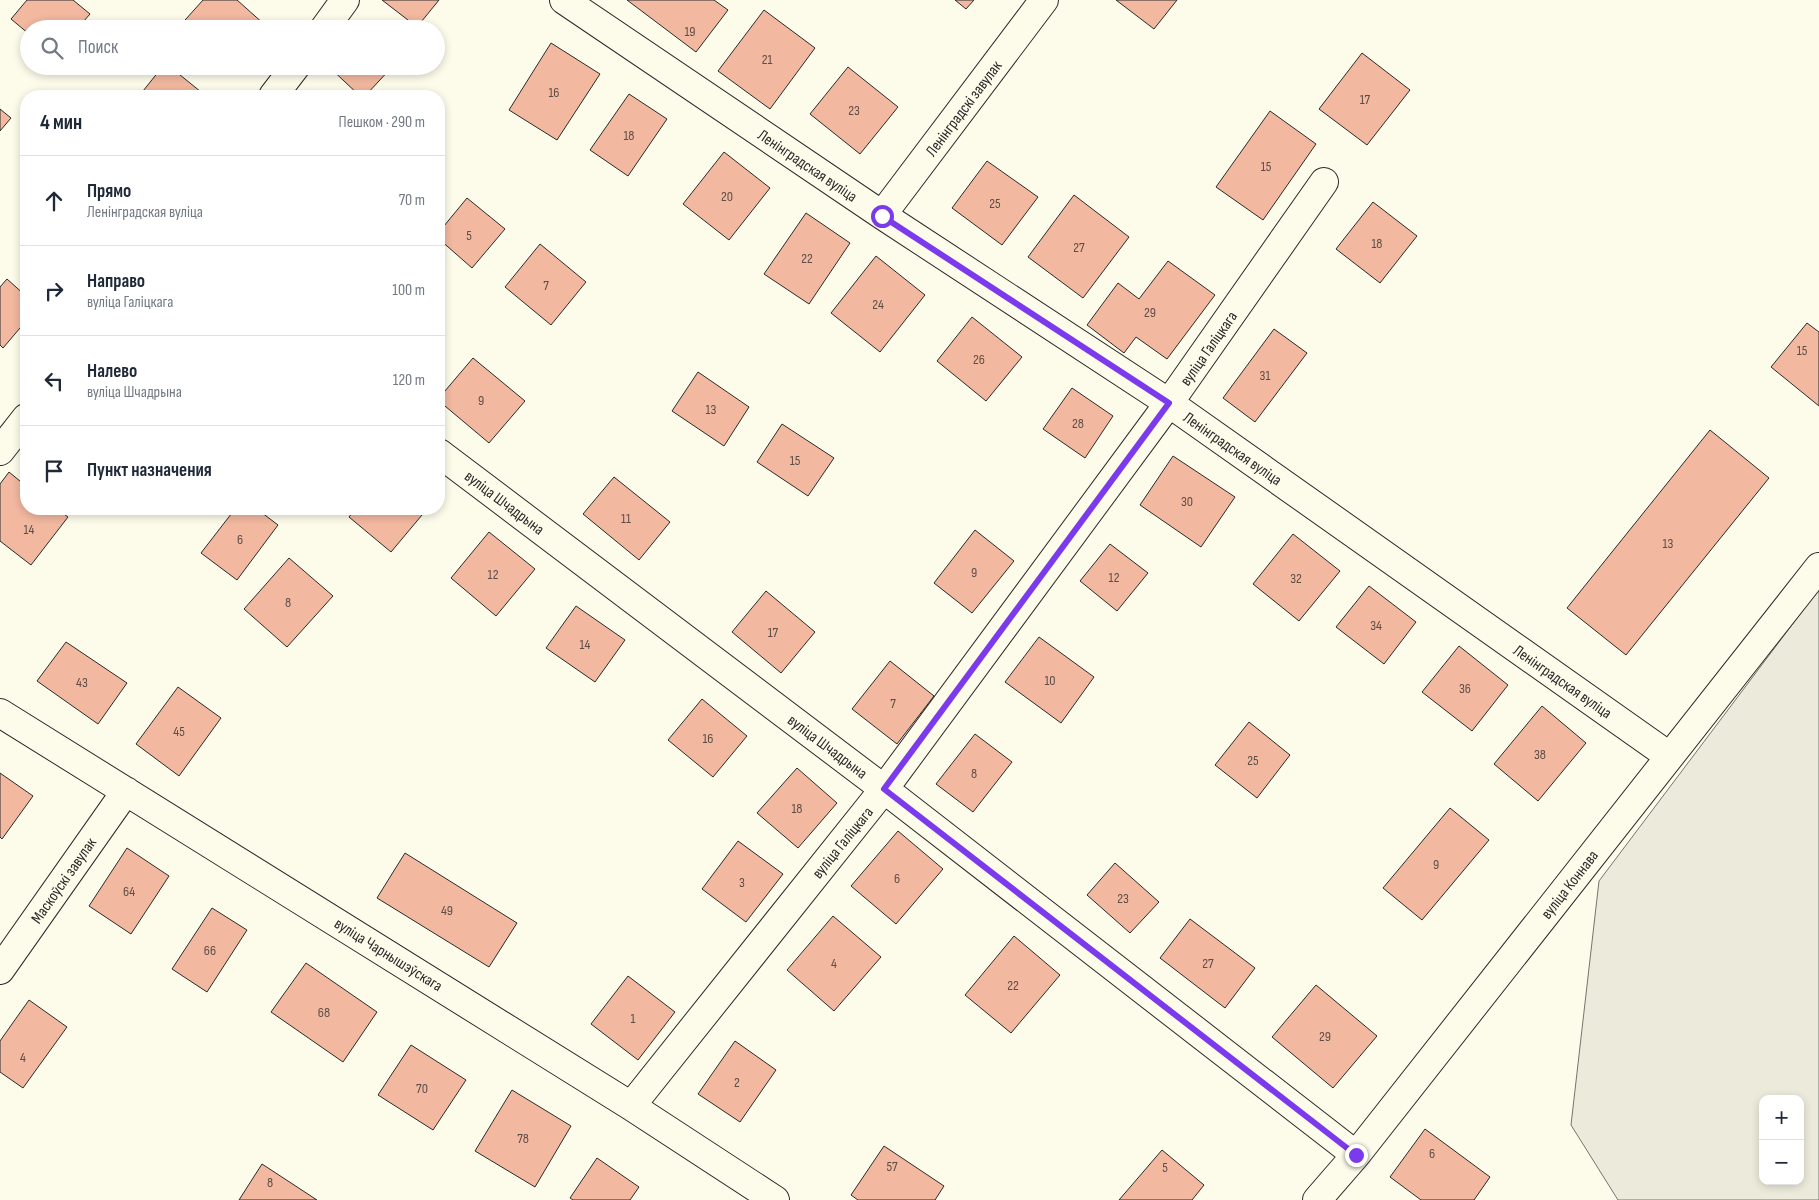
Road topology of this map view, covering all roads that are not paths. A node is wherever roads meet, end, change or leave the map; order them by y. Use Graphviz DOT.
graph roads {
  1 [pos="345,0"];
  2 [pos="564,0"];
  3 [pos="1044,0"];
  4 [pos="331,20"];
  5 [pos="289,75"];
  6 [pos="278,90"];
  7 [pos="1324,182"];
  8 [pos="882,216"];
  9 [pos="1169,403"];
  10 [pos="20,426"];
  11 [pos="0,452"];
  12 [pos="445,457"];
  13 [pos="1819,567"];
  14 [pos="0,713"];
  15 [pos="1669,756"];
  16 [pos="884,789"];
  17 [pos="126,791"];
  18 [pos="0,970"];
  19 [pos="631,1106"];
  20 [pos="1356,1155"];
  21 [pos="775,1200"];
  22 [pos="1317,1200"];
  1 -- 4 [label="street"];
  2 -- 8 [label="street, Ленінградская вуліца"];
  3 -- 8 [label="street, Ленінградскі завулак"];
  5 -- 6 [label="street"];
  7 -- 9 [label="street, вуліца Галіцкага"];
  8 -- 9 [label="street, Ленінградская вуліца"];
  9 -- 15 [label="street, Ленінградская вуліца"];
  9 -- 16 [label="street, вуліца Галіцкага"];
  10 -- 11 [label="street"];
  12 -- 16 [label="street, вуліца Шчадрына"];
  13 -- 15 [label="street, вуліца Коннава"];
  14 -- 17 [label="street, вуліца Чарнышэўскага"];
  15 -- 20 [label="street, вуліца Коннава"];
  16 -- 19 [label="street, вуліца Галіцкага"];
  16 -- 20 [label="street, вуліца Шчадрына"];
  17 -- 18 [label="street, Маскоўскі завулак"];
  17 -- 19 [label="street, вуліца Чарнышэўскага"];
  19 -- 21 [label="street, вуліца Чарнышэўскага"];
  20 -- 22 [label="street, вуліца Коннава"];
}
